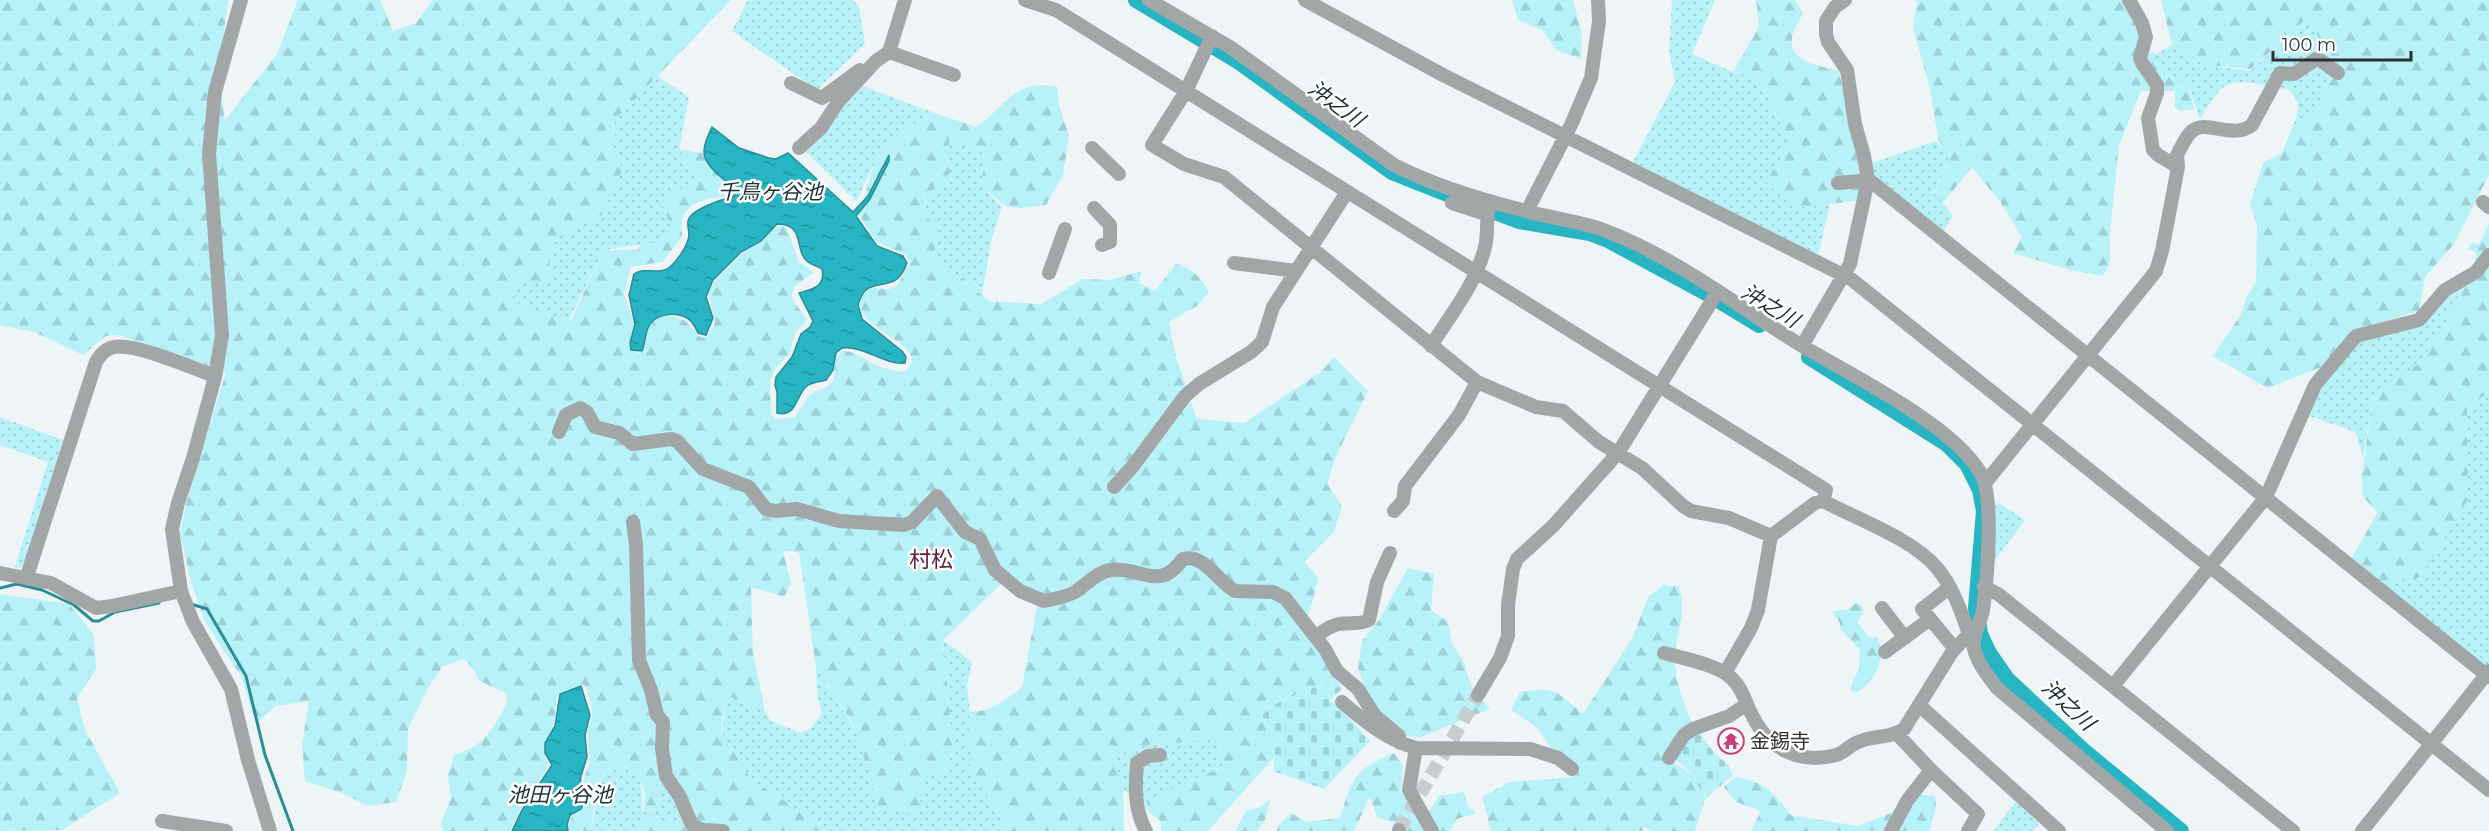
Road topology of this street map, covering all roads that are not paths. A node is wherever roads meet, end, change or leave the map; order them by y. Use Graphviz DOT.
graph roads {
  1 [pos="241,0"];
  2 [pos="905,0"];
  3 [pos="1025,0"];
  4 [pos="1149,0"];
  5 [pos="1305,0"];
  6 [pos="1598,0"];
  7 [pos="1845,0"];
  8 [pos="2129,0"];
  9 [pos="1173,6"];
  10 [pos="1212,36"];
  11 [pos="889,52"];
  12 [pos="866,71"];
  13 [pos="2338,73"];
  14 [pos="954,75"];
  15 [pos="791,83"];
  16 [pos="1186,91"];
  17 [pos="1565,135"];
  18 [pos="800,148"];
  19 [pos="1092,148"];
  20 [pos="2178,167"];
  21 [pos="1119,174"];
  22 [pos="1868,182"];
  23 [pos="1838,183"];
  24 [pos="1347,192"];
  25 [pos="1452,203"];
  26 [pos="1488,207"];
  27 [pos="1094,208"];
  28 [pos="1527,212"];
  29 [pos="1065,229"];
  30 [pos="1102,245"];
  31 [pos="1312,249"];
  32 [pos="2489,255"];
  33 [pos="1234,263"];
  34 [pos="1296,271"];
  35 [pos="1049,273"];
  36 [pos="1477,273"];
  37 [pos="1846,275"];
  38 [pos="1718,291"];
  39 [pos="1431,346"];
  40 [pos="1802,346"];
  41 [pos="2089,355"];
  42 [pos="215,376"];
  43 [pos="1477,382"];
  44 [pos="1660,386"];
  45 [pos="2034,425"];
  46 [pos="559,432"];
  47 [pos="1618,453"];
  48 [pos="1986,482"];
  49 [pos="1114,487"];
  50 [pos="2266,497"];
  51 [pos="1823,501"];
  52 [pos="1394,511"];
  53 [pos="633,522"];
  54 [pos="1771,536"];
  55 [pos="1390,553"];
  56 [pos="2210,567"];
  57 [pos="0,573"];
  58 [pos="27,576"];
  59 [pos="1950,587"];
  60 [pos="1984,587"];
  61 [pos="181,591"];
  62 [pos="1881,608"];
  63 [pos="1930,619"];
  64 [pos="1972,635"];
  65 [pos="1316,636"];
  66 [pos="1905,638"];
  67 [pos="1955,649"];
  68 [pos="1885,652"];
  69 [pos="1664,653"];
  70 [pos="1725,673"];
  71 [pos="2488,674"];
  72 [pos="2113,686"];
  73 [pos="1478,695"];
  74 [pos="1342,702"];
  75 [pos="1747,704"];
  76 [pos="1919,705"];
  77 [pos="1897,734"];
  78 [pos="1400,743"];
  79 [pos="2432,744"];
  80 [pos="1416,748"];
  81 [pos="1160,755"];
  82 [pos="1669,758"];
  83 [pos="1572,769"];
  84 [pos="1931,770"];
  85 [pos="2489,790"];
  86 [pos="162,821"];
  87 [pos="2157,828"];
  88 [pos="226,831"];
  89 [pos="270,831"];
  90 [pos="723,831"];
  91 [pos="1146,831"];
  92 [pos="1432,831"];
  93 [pos="1891,831"];
  94 [pos="1968,831"];
  95 [pos="2059,831"];
  96 [pos="2293,831"];
  97 [pos="2362,831"];
  1 -- 42 [label="street"];
  2 -- 11 [label="street"];
  3 -- 16 [label="street"];
  4 -- 9 [label="street"];
  5 -- 17 [label="street"];
  6 -- 17 [label="street"];
  7 -- 22 [label="street"];
  8 -- 20 [label="street"];
  9 -- 10 [label="street"];
  10 -- 16 [label="street"];
  10 -- 26 [label="street"];
  11 -- 12 [label="street"];
  11 -- 14 [label="street"];
  12 -- 15 [label="street"];
  12 -- 18 [label="street"];
  13 -- 20 [label="street"];
  16 -- 24 [label="street"];
  16 -- 31 [label="street"];
  17 -- 28 [label="street"];
  17 -- 37 [label="street"];
  19 -- 21 [label="street"];
  20 -- 41 [label="street"];
  22 -- 23 [label="street"];
  22 -- 37 [label="street"];
  22 -- 41 [label="street"];
  24 -- 31 [label="street"];
  24 -- 36 [label="street"];
  25 -- 26 [label="street"];
  26 -- 28 [label="street"];
  26 -- 36 [label="street"];
  27 -- 30 [label="street"];
  28 -- 38 [label="street"];
  29 -- 35 [label="street"];
  31 -- 34 [label="street"];
  31 -- 39 [label="street"];
  32 -- 50 [label="street"];
  33 -- 34 [label="street"];
  34 -- 49 [label="street"];
  36 -- 39 [label="street"];
  36 -- 44 [label="street"];
  37 -- 40 [label="street"];
  37 -- 45 [label="street"];
  38 -- 40 [label="street"];
  38 -- 44 [label="street"];
  39 -- 43 [label="street"];
  40 -- 48 [label="street"];
  41 -- 45 [label="street"];
  41 -- 50 [label="street"];
  42 -- 58 [label="street"];
  42 -- 61 [label="street"];
  43 -- 47 [label="street"];
  43 -- 52 [label="street"];
  44 -- 47 [label="street"];
  44 -- 51 [label="street"];
  45 -- 48 [label="street"];
  45 -- 56 [label="street"];
  46 -- 65 [label="street"];
  47 -- 54 [label="street"];
  47 -- 73 [label="street"];
  48 -- 60 [label="street"];
  50 -- 56 [label="street"];
  50 -- 71 [label="street"];
  51 -- 54 [label="street"];
  51 -- 59 [label="street"];
  53 -- 90 [label="street"];
  54 -- 70 [label="street"];
  55 -- 65 [label="street"];
  56 -- 72 [label="street"];
  56 -- 79 [label="street"];
  57 -- 58 [label="street"];
  58 -- 61 [label="street"];
  59 -- 63 [label="street"];
  59 -- 64 [label="street"];
  60 -- 64 [label="street"];
  60 -- 72 [label="street"];
  61 -- 89 [label="street"];
  62 -- 66 [label="street"];
  63 -- 66 [label="street"];
  63 -- 67 [label="street"];
  64 -- 67 [label="street"];
  64 -- 87 [label="street"];
  65 -- 78 [label="street"];
  66 -- 68 [label="street"];
  67 -- 76 [label="street"];
  69 -- 70 [label="street"];
  70 -- 75 [label="street"];
  71 -- 79 [label="street"];
  72 -- 96 [label="street"];
  74 -- 78 [label="street"];
  75 -- 77 [label="street"];
  75 -- 82 [label="street"];
  76 -- 77 [label="street"];
  76 -- 95 [label="street"];
  77 -- 84 [label="street"];
  78 -- 80 [label="street"];
  79 -- 85 [label="street"];
  79 -- 97 [label="street"];
  80 -- 83 [label="street"];
  80 -- 92 [label="street"];
  81 -- 91 [label="street"];
  84 -- 93 [label="street"];
  84 -- 94 [label="street"];
  86 -- 88 [label="street"];
}
